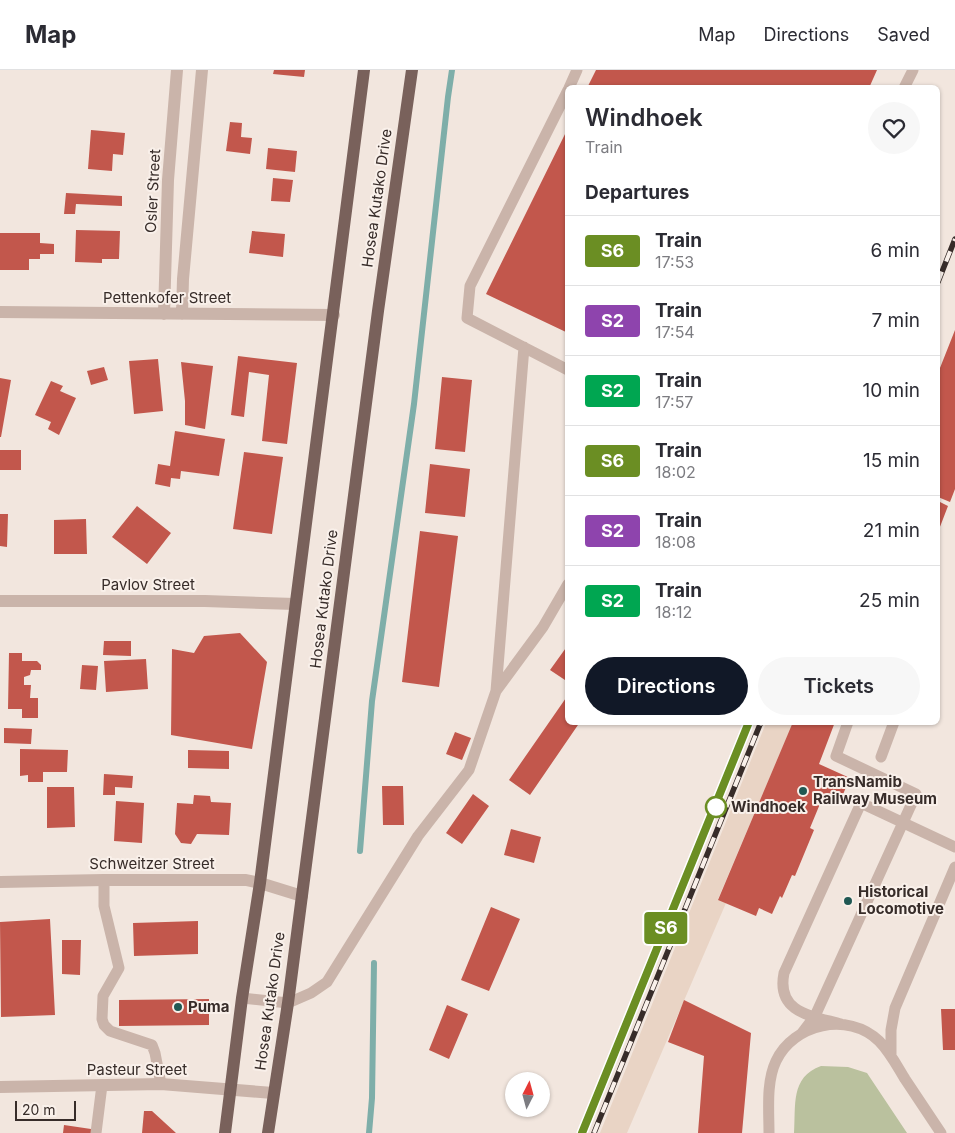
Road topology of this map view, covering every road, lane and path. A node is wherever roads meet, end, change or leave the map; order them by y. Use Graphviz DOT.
graph roads {
  1 [pos="177,70"];
  2 [pos="202,70"];
  3 [pos="364,70"];
  4 [pos="412,70"];
  5 [pos="577,70"];
  6 [pos="913,70"];
  7 [pos="570,85"];
  8 [pos="906,85"];
  9 [pos="565,94"];
  10 [pos="0,312"];
  11 [pos="164,314"];
  12 [pos="182,314"];
  13 [pos="334,315"];
  14 [pos="524,347"];
  15 [pos="565,368"];
  16 [pos="565,589"];
  17 [pos="0,602"];
  18 [pos="295,604"];
  19 [pos="496,690"];
  20 [pos="847,725"];
  21 [pos="893,725"];
  22 [pos="881,757"];
  23 [pos="903,822"];
  24 [pos="955,847"];
  25 [pos="955,867"];
  26 [pos="104,880"];
  27 [pos="0,882"];
  28 [pos="260,883"];
  29 [pos="302,896"];
  30 [pos="242,998"];
  31 [pos="288,1003"];
  32 [pos="815,1016"];
  33 [pos="841,1024"];
  34 [pos="802,1033"];
  35 [pos="891,1056"];
  36 [pos="161,1084"];
  37 [pos="102,1085"];
  38 [pos="0,1087"];
  39 [pos="230,1088"];
  40 [pos="273,1093"];
  41 [pos="96,1133"];
  42 [pos="225,1133"];
  43 [pos="268,1133"];
  44 [pos="768,1133"];
  45 [pos="940,1133"];
  1 -- 11 [label="street, Osler Street"];
  2 -- 12 [label="street"];
  3 -- 13 [label="main road, Hosea Kutako Drive"];
  4 -- 29 [label="main road, Hosea Kutako Drive"];
  5 -- 7 [label="lane"];
  6 -- 8 [label="lane"];
  9 -- 14 [label="lane"];
  10 -- 11 [label="street, Pettenkofer Street"];
  11 -- 12 [label="street, Pettenkofer Street"];
  12 -- 13 [label="street, Pettenkofer Street"];
  13 -- 18 [label="main road, Hosea Kutako Drive"];
  14 -- 15 [label="lane"];
  14 -- 19 [label="lane"];
  16 -- 19 [label="lane"];
  17 -- 18 [label="street, Pavlov Street"];
  18 -- 28 [label="main road, Hosea Kutako Drive"];
  19 -- 31 [label="lane"];
  20 -- 23 [label="lane"];
  21 -- 22 [label="lane"];
  23 -- 24 [label="lane"];
  23 -- 32 [label="lane"];
  23 -- 32 [label="lane"];
  25 -- 35 [label="lane"];
  26 -- 27 [label="street, Schweitzer Street"];
  26 -- 28 [label="street, Schweitzer Street"];
  26 -- 36 [label="lane"];
  28 -- 29 [label="street, Schweitzer Street"];
  28 -- 30 [label="main road, Hosea Kutako Drive"];
  29 -- 31 [label="main road, Hosea Kutako Drive"];
  30 -- 31 [label="lane"];
  30 -- 39 [label="main road, Hosea Kutako Drive"];
  31 -- 40 [label="main road, Hosea Kutako Drive"];
  32 -- 33 [label="lane"];
  32 -- 34 [label="lane"];
  33 -- 34 [label="lane"];
  33 -- 35 [label="lane"];
  34 -- 44 [label="lane"];
  35 -- 45 [label="lane"];
  36 -- 37 [label="street, Pasteur Street"];
  36 -- 39 [label="street, Pasteur Street"];
  37 -- 38 [label="street, Pasteur Street"];
  37 -- 41 [label="lane"];
  39 -- 40 [label="street, Pasteur Street"];
  39 -- 42 [label="main road, Hosea Kutako Drive"];
  40 -- 43 [label="main road, Hosea Kutako Drive"];
}
